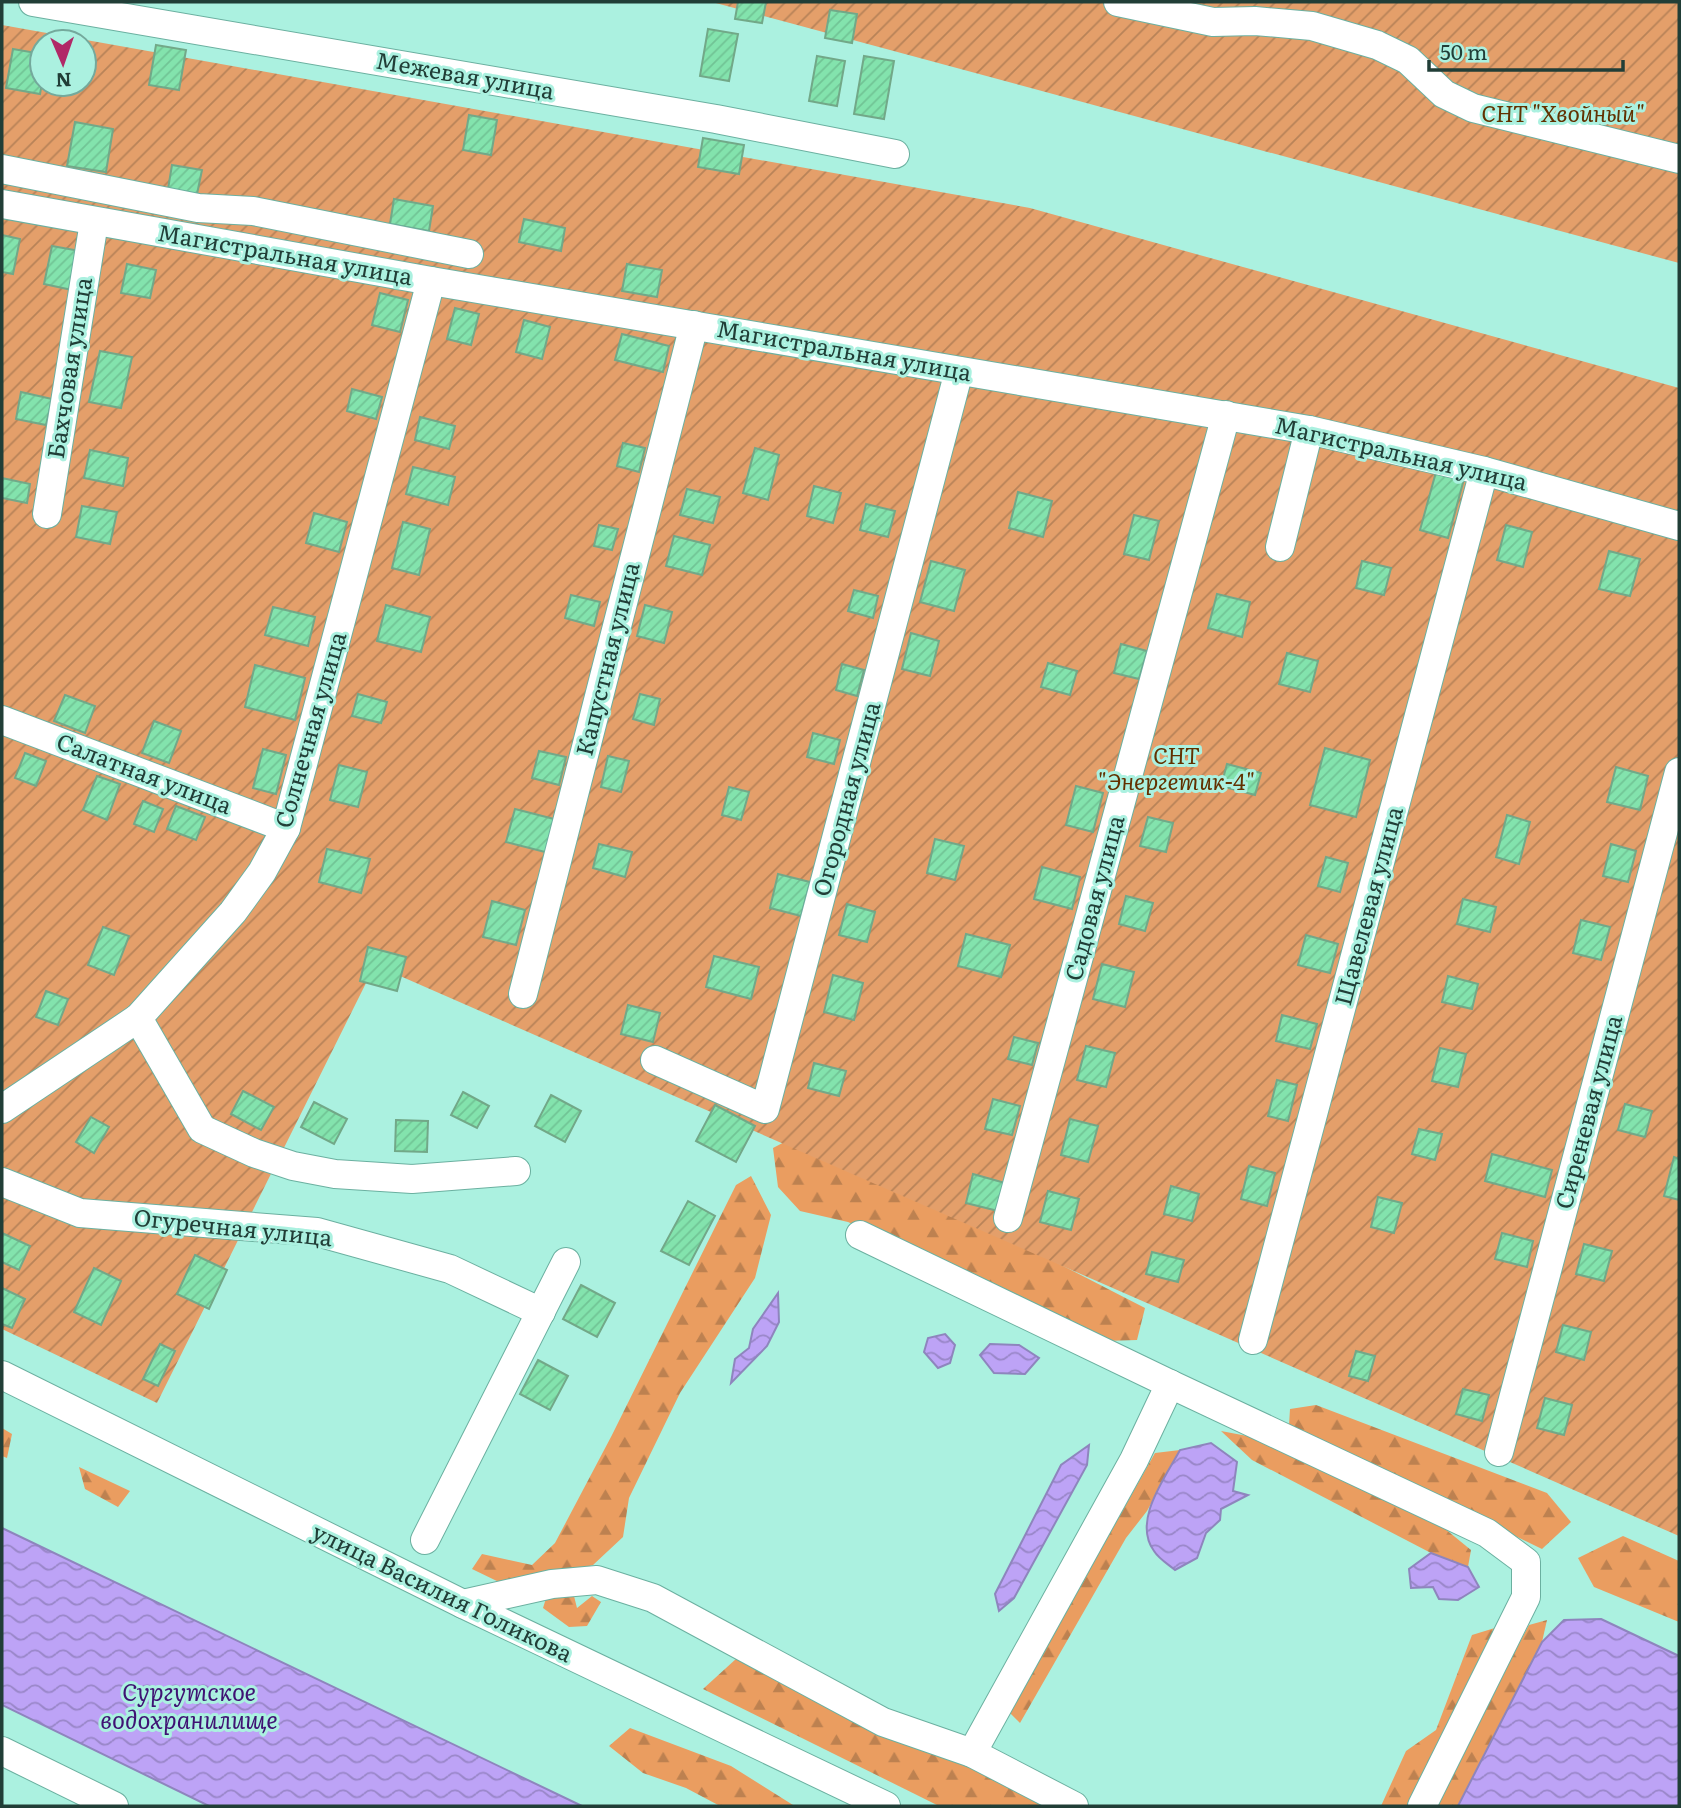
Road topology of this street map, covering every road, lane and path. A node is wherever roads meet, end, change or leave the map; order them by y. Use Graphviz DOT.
graph roads {
  1 [pos="33,2"];
  2 [pos="1118,2"];
  3 [pos="895,154"];
  4 [pos="1679,159"];
  5 [pos="2,169"];
  6 [pos="2,204"];
  7 [pos="94,222"];
  8 [pos="469,254"];
  9 [pos="431,281"];
  10 [pos="694,325"];
  11 [pos="959,372"];
  12 [pos="1226,415"];
  13 [pos="1309,430"];
  14 [pos="1484,471"];
  15 [pos="47,514"];
  16 [pos="1679,526"];
  17 [pos="1280,547"];
  18 [pos="2,720"];
  19 [pos="1679,772"];
  20 [pos="286,828"];
  21 [pos="523,993"];
  22 [pos="138,1018"];
  23 [pos="655,1060"];
  24 [pos="2,1108"];
  25 [pos="516,1171"];
  26 [pos="2,1182"];
  27 [pos="1008,1218"];
  28 [pos="860,1236"];
  29 [pos="566,1262"];
  30 [pos="541,1312"];
  31 [pos="1253,1340"];
  32 [pos="2,1375"];
  33 [pos="1170,1384"];
  34 [pos="1499,1452"];
  35 [pos="425,1539"];
  36 [pos="463,1604"];
  37 [pos="2,1751"];
  38 [pos="972,1753"];
  39 [pos="114,1806"];
  40 [pos="886,1806"];
  41 [pos="1074,1806"];
  42 [pos="1422,1806"];
  1 -- 3 [label="street, Межевая улица"];
  2 -- 4 [label="street"];
  5 -- 8 [label="street"];
  6 -- 7 [label="street, Магистральная улица"];
  7 -- 9 [label="street, Магистральная улица"];
  7 -- 15 [label="street, Бахчовая улица"];
  9 -- 10 [label="street, Магистральная улица"];
  9 -- 20 [label="street, Солнечная улица"];
  10 -- 11 [label="street, Магистральная улица"];
  10 -- 21 [label="street, Капустная улица"];
  11 -- 12 [label="street, Магистральная улица"];
  11 -- 23 [label="street, Огородная улица"];
  12 -- 13 [label="street, Магистральная улица"];
  12 -- 27 [label="street, Садовая улица"];
  13 -- 14 [label="street, Магистральная улица"];
  13 -- 17 [label="street"];
  14 -- 16 [label="street, Магистральная улица"];
  14 -- 31 [label="street, Щавелевая улица"];
  18 -- 20 [label="street, Салатная улица"];
  19 -- 34 [label="street, Сиреневая улица"];
  20 -- 22 [label="street, Солнечная улица"];
  22 -- 24 [label="street, Солнечная улица"];
  22 -- 25 [label="street"];
  26 -- 30 [label="street, Огуречная улица"];
  28 -- 33 [label="street"];
  29 -- 30 [label="street"];
  30 -- 35 [label="street"];
  32 -- 36 [label="street, улица Василия Голикова"];
  33 -- 38 [label="street"];
  33 -- 42 [label="street"];
  36 -- 38 [label="street"];
  36 -- 40 [label="street, улица Василия Голикова"];
  37 -- 39 [label="street"];
  38 -- 41 [label="street"];
}
